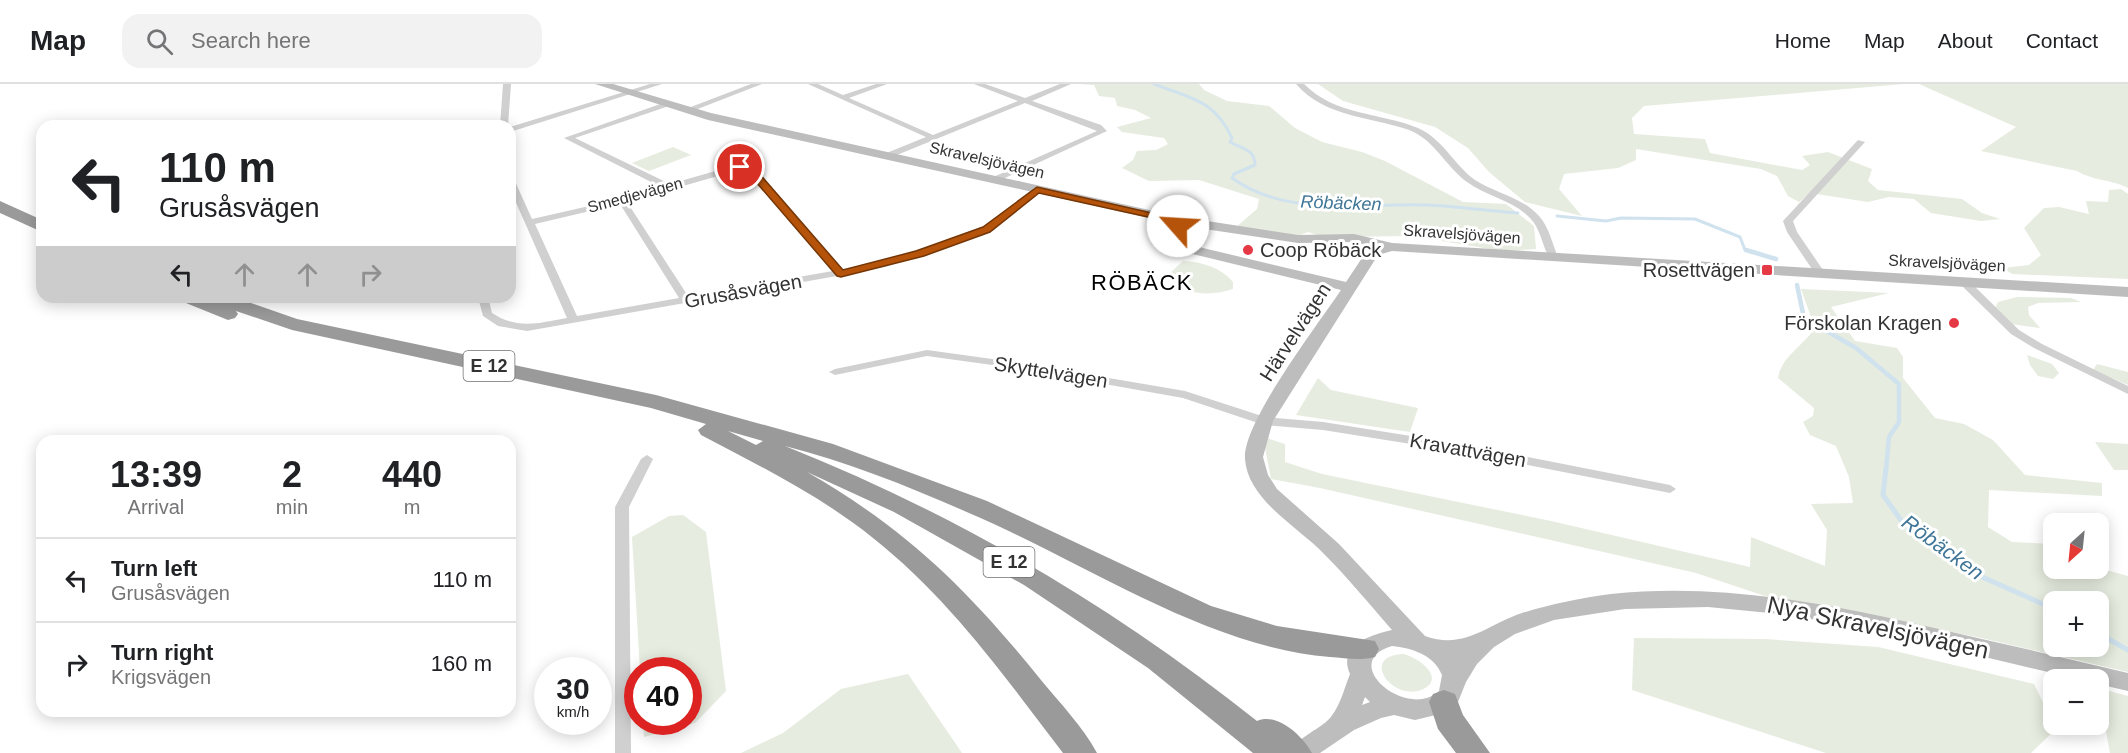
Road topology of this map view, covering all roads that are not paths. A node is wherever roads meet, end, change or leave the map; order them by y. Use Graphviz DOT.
graph roads {
  1 [pos="507,84"];
  2 [pos="601,84"];
  3 [pos="658,84"];
  4 [pos="758,84"];
  5 [pos="812,84"];
  6 [pos="883,84"];
  7 [pos="978,84"];
  8 [pos="1067,84"];
  9 [pos="1300,84"];
  10 [pos="631,93"];
  11 [pos="844,97"];
  12 [pos="1026,101"];
  13 [pos="666,104"];
  14 [pos="687,110"];
  15 [pos="504,120"];
  16 [pos="516,128"];
  17 [pos="932,137"];
  18 [pos="1861,142"];
  19 [pos="887,156"];
  20 [pos="994,180"];
  21 [pos="668,187"];
  22 [pos="1037,190"];
  23 [pos="516,192"];
  24 [pos="0,196"];
  25 [pos="622,201"];
  26 [pos="0,206"];
  27 [pos="36,213"];
  28 [pos="1181,221"];
  29 [pos="530,222"];
  30 [pos="36,224"];
  31 [pos="1392,247"];
  32 [pos="1553,257"];
  33 [pos="1820,273"];
  34 [pos="841,274"];
  35 [pos="1964,282"];
  36 [pos="1349,287"];
  37 [pos="2128,292"];
  38 [pos="686,301"];
  39 [pos="202,303"];
  40 [pos="231,303"];
  41 [pos="484,303"];
  42 [pos="573,320"];
  43 [pos="835,372"];
  44 [pos="2128,391"];
  45 [pos="1264,421"];
  46 [pos="708,430"];
  47 [pos="764,434"];
  48 [pos="647,459"];
  49 [pos="1670,489"];
  50 [pos="1375,599"];
  51 [pos="1488,640"];
  52 [pos="1373,644"];
  53 [pos="1425,645"];
  54 [pos="1361,676"];
  55 [pos="2128,681"];
  56 [pos="1449,691"];
  57 [pos="1395,705"];
  58 [pos="1339,724"];
  59 [pos="623,753"];
  60 [pos="1081,753"];
  61 [pos="1275,753"];
  62 [pos="1296,753"];
  63 [pos="1302,753"];
  64 [pos="1474,753"];
  1 -- 15 [label="street"];
  2 -- 10 [label="street, Skravelsjövägen"];
  3 -- 10 [label="street"];
  4 -- 14 [label="street"];
  5 -- 11 [label="street"];
  6 -- 11 [label="street"];
  7 -- 12 [label="street"];
  8 -- 12 [label="street"];
  9 -- 32 [label="street"];
  10 -- 13 [label="street, Skravelsjövägen"];
  10 -- 16 [label="street"];
  11 -- 17 [label="street"];
  12 -- 17 [label="street"];
  12 -- 20 [label="street"];
  13 -- 14 [label="street, Skravelsjövägen"];
  13 -- 21 [label="street"];
  14 -- 19 [label="street, Skravelsjövägen"];
  17 -- 19 [label="street"];
  18 -- 33 [label="street"];
  19 -- 20 [label="street, Skravelsjövägen"];
  20 -- 22 [label="street, Skravelsjövägen"];
  21 -- 25 [label="street, Smedjevägen"];
  21 -- 34 [label="street, Smedjevägen"];
  22 -- 28 [label="street, Skravelsjövägen"];
  22 -- 34 [label="street, Grusåsvägen"];
  23 -- 29 [label="street"];
  24 -- 27 [label="highway"];
  25 -- 29 [label="street, Smedjevägen"];
  25 -- 38 [label="street"];
  26 -- 30 [label="highway"];
  28 -- 31 [label="street, Skravelsjövägen"];
  28 -- 36 [label="street"];
  29 -- 42 [label="street"];
  31 -- 32 [label="street, Skravelsjövägen"];
  31 -- 36 [label="street, Härvelvägen"];
  32 -- 33 [label="street, Skravelsjövägen"];
  33 -- 35 [label="street, Skravelsjövägen"];
  34 -- 38 [label="street, Grusåsvägen"];
  35 -- 37 [label="street, Skravelsjövägen"];
  35 -- 44 [label="street"];
  36 -- 45 [label="street, Härvelvägen"];
  38 -- 42 [label="street, Grusåsvägen"];
  39 -- 46 [label="highway, E 12"];
  40 -- 47 [label="highway, E 12"];
  41 -- 42 [label="street, Grusåsvägen"];
  43 -- 45 [label="street, Skyttelvägen"];
  45 -- 49 [label="street, Kravattvägen"];
  45 -- 50 [label="street, Härvelvägen"];
  46 -- 60 [label="highway"];
  46 -- 61 [label="highway, E 12"];
  47 -- 52 [label="highway"];
  47 -- 62 [label="highway, E 12"];
  48 -- 59 [label="street"];
  50 -- 52 [label="street"];
  50 -- 53 [label="street"];
  51 -- 53 [label="street, Nya Skravelsjövägen"];
  51 -- 55 [label="street, Nya Skravelsjövägen"];
  51 -- 56 [label="street, Nya Skravelsjövägen"];
  52 -- 53 [label="street"];
  52 -- 54 [label="street"];
  53 -- 56 [label="street"];
  54 -- 57 [label="street"];
  54 -- 58 [label="street"];
  56 -- 57 [label="street"];
  56 -- 64 [label="highway"];
  57 -- 58 [label="street"];
  58 -- 63 [label="street"];
}
